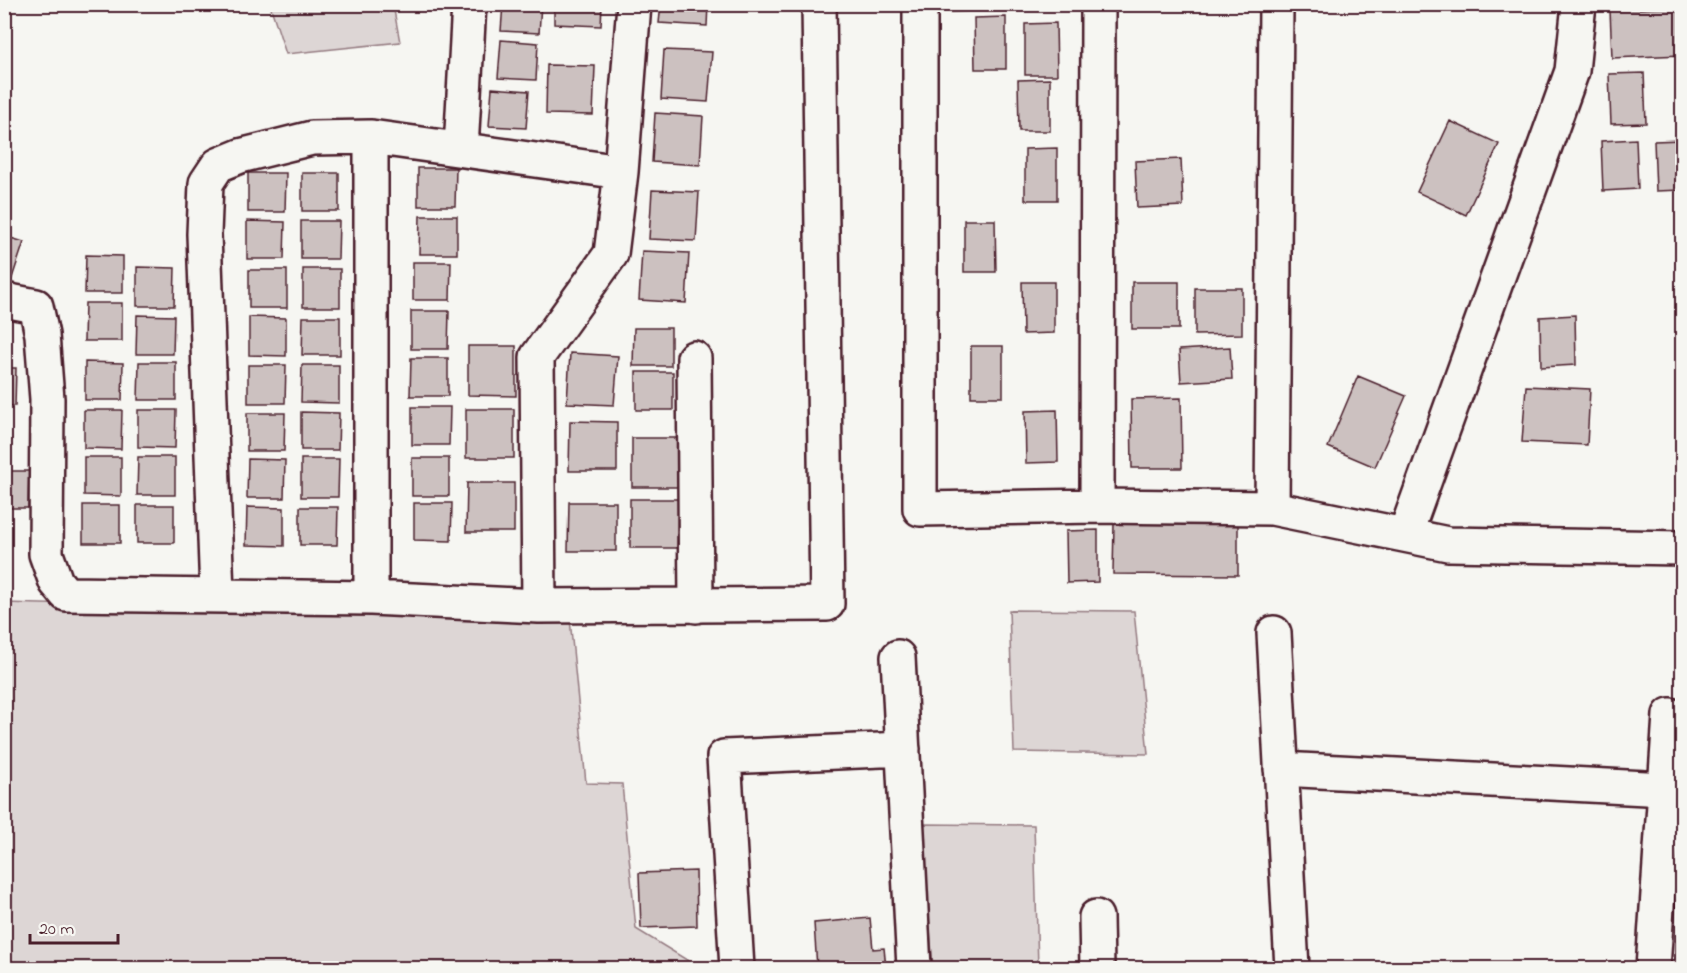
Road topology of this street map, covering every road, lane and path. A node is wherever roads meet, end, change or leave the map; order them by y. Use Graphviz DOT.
graph roads {
  1 [pos="469,4"];
  2 [pos="634,4"];
  3 [pos="819,4"];
  4 [pos="921,4"];
  5 [pos="1098,4"];
  6 [pos="1275,4"];
  7 [pos="1580,4"];
  8 [pos="371,137"];
  9 [pos="461,149"];
  10 [pos="621,172"];
  11 [pos="4,300"];
  12 [pos="694,358"];
  13 [pos="1097,506"];
  14 [pos="1272,508"];
  15 [pos="1405,535"];
  16 [pos="1683,548"];
  17 [pos="217,594"];
  18 [pos="370,598"];
  19 [pos="539,606"];
  20 [pos="696,606"];
  21 [pos="1274,633"];
  22 [pos="898,657"];
  23 [pos="1670,715"];
  24 [pos="903,749"];
  25 [pos="1281,768"];
  26 [pos="1665,789"];
  27 [pos="1096,917"];
  28 [pos="737,969"];
  29 [pos="914,969"];
  30 [pos="1097,969"];
  31 [pos="1292,969"];
  32 [pos="1653,969"];
  1 -- 9 [label="street"];
  2 -- 10 [label="street"];
  3 -- 20 [label="street"];
  4 -- 13 [label="street"];
  5 -- 13 [label="street"];
  6 -- 14 [label="street"];
  7 -- 15 [label="street"];
  8 -- 9 [label="street"];
  8 -- 17 [label="street"];
  8 -- 18 [label="street"];
  9 -- 10 [label="street"];
  10 -- 19 [label="street"];
  11 -- 17 [label="street"];
  12 -- 20 [label="street"];
  13 -- 14 [label="street"];
  14 -- 15 [label="street"];
  15 -- 16 [label="street"];
  17 -- 18 [label="street"];
  18 -- 19 [label="street"];
  19 -- 20 [label="street"];
  21 -- 25 [label="street"];
  22 -- 24 [label="street"];
  23 -- 26 [label="street"];
  24 -- 28 [label="street"];
  24 -- 29 [label="street"];
  25 -- 26 [label="street"];
  25 -- 31 [label="street"];
  26 -- 32 [label="street"];
  27 -- 30 [label="street"];
}
